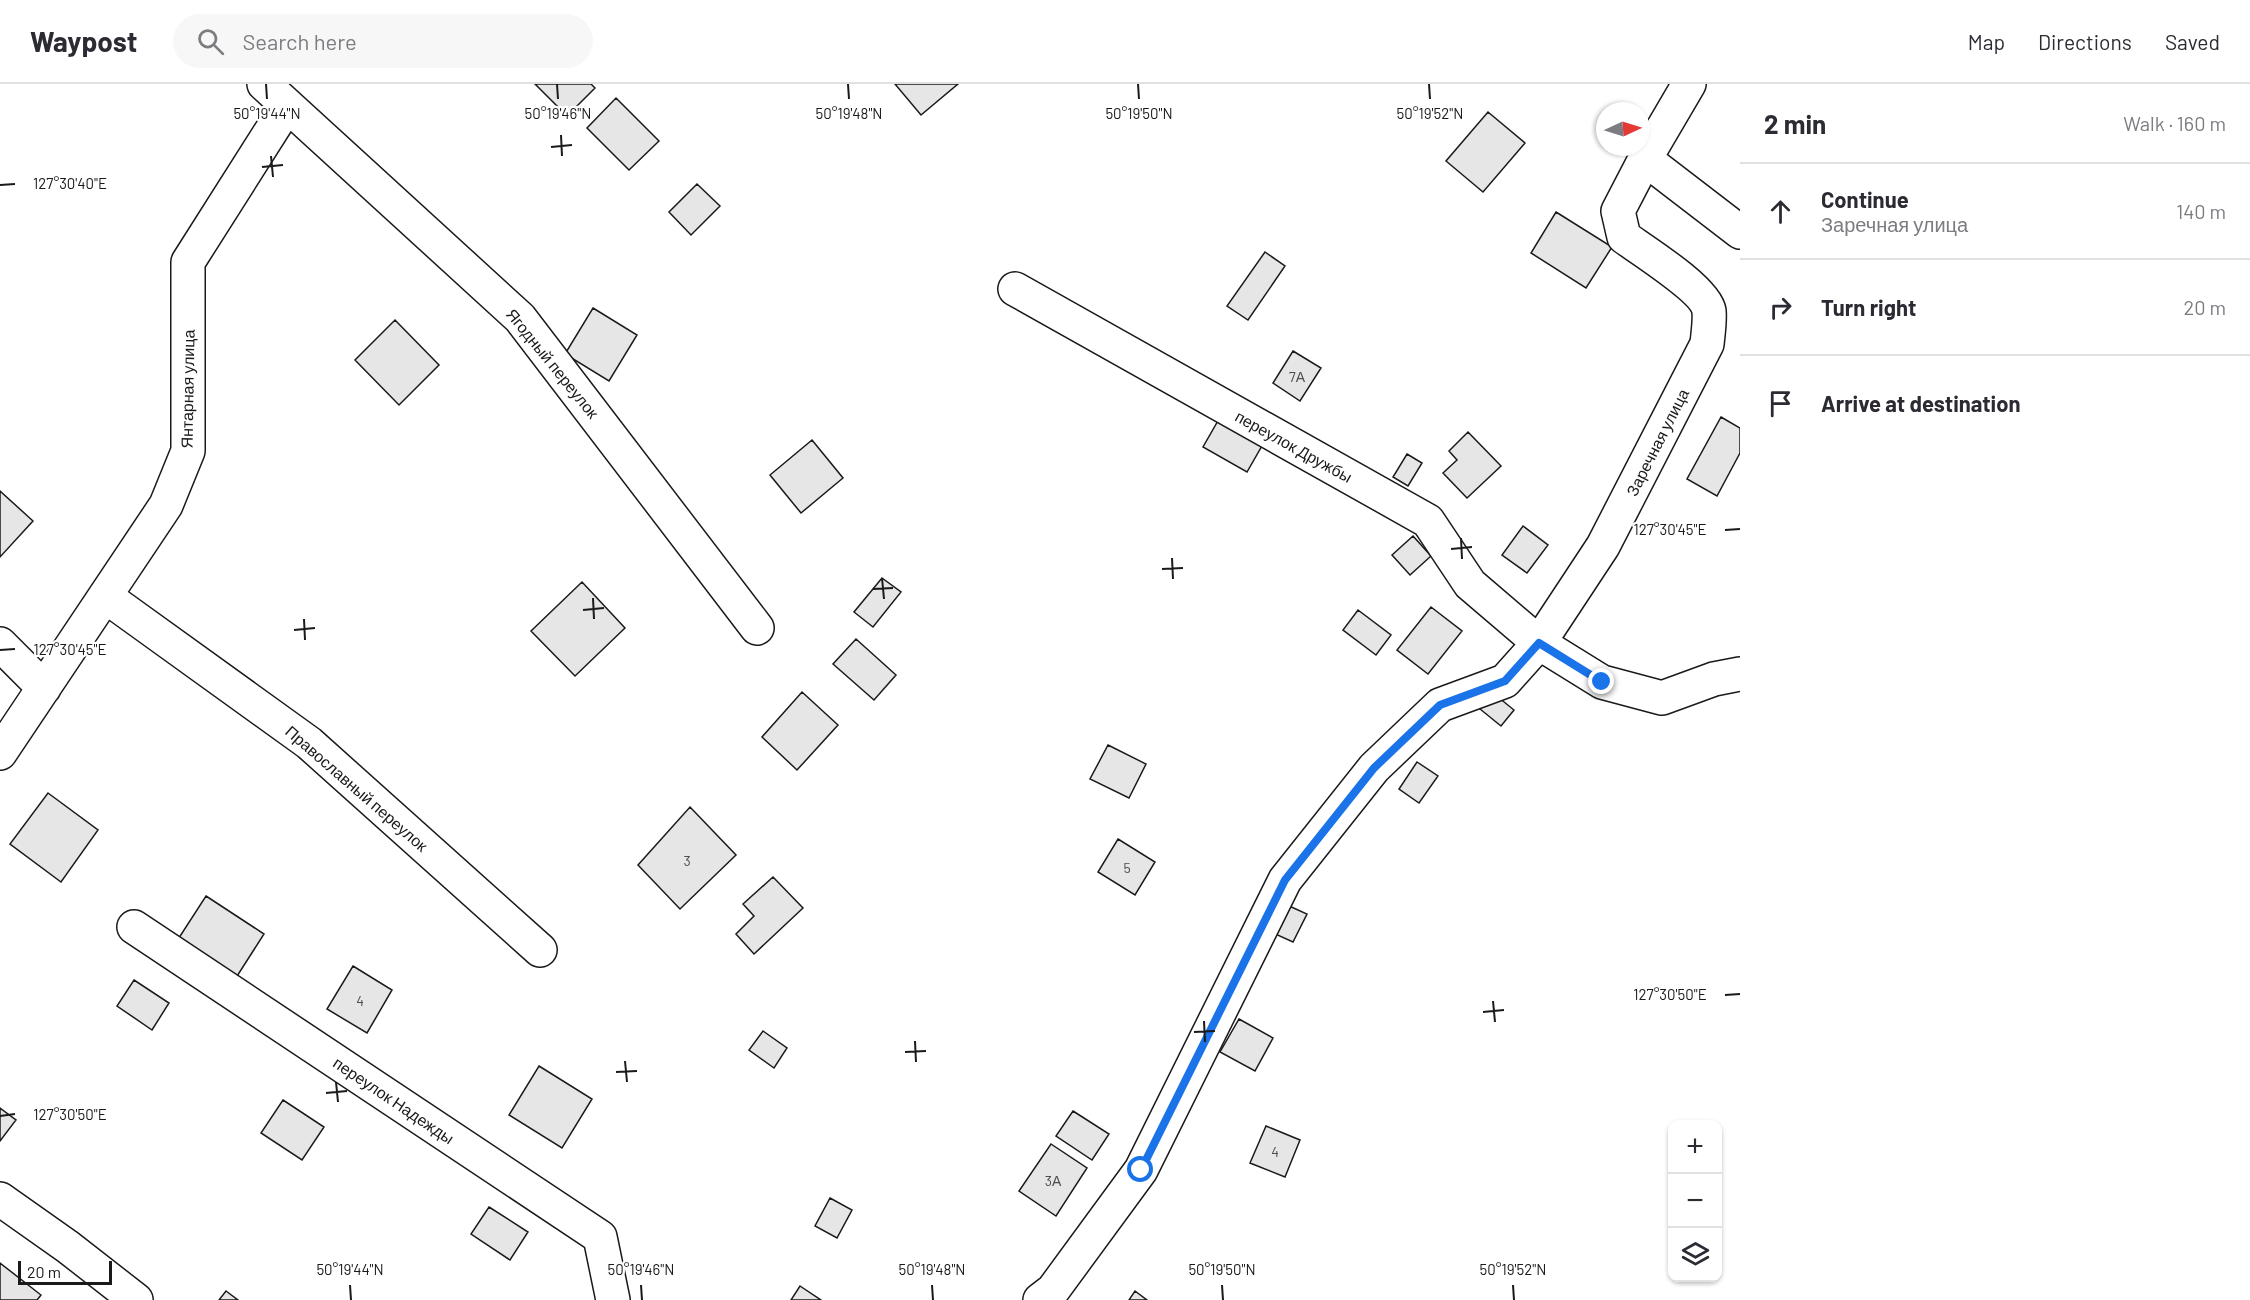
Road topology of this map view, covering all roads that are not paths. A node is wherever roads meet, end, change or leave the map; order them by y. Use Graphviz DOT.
graph roads {
  1 [pos="264,84"];
  2 [pos="1689,84"];
  3 [pos="282,95"];
  4 [pos="1645,159"];
  5 [pos="1740,232"];
  6 [pos="1015,289"];
  7 [pos="105,596"];
  8 [pos="757,628"];
  9 [pos="1539,643"];
  10 [pos="0,644"];
  11 [pos="1740,674"];
  12 [pos="44,688"];
  13 [pos="0,753"];
  14 [pos="134,927"];
  15 [pos="540,950"];
  16 [pos="0,1199"];
  17 [pos="136,1300"];
  18 [pos="613,1300"];
  19 [pos="1040,1300"];
  1 -- 3 [label="street, Ягодный переулок"];
  2 -- 4 [label="street, Заречная улица"];
  3 -- 7 [label="street, Янтарная улица"];
  3 -- 8 [label="street, Ягодный переулок"];
  4 -- 5 [label="street"];
  4 -- 9 [label="street, Заречная улица"];
  6 -- 9 [label="street, переулок Дружбы"];
  7 -- 12 [label="street, Янтарная улица"];
  7 -- 15 [label="street, Православный переулок"];
  9 -- 11 [label="street, переулок Дружбы"];
  9 -- 19 [label="street, Заречная улица"];
  10 -- 12 [label="street"];
  12 -- 13 [label="street, Янтарная улица"];
  14 -- 18 [label="street, переулок Надежды"];
  16 -- 17 [label="street"];
}
